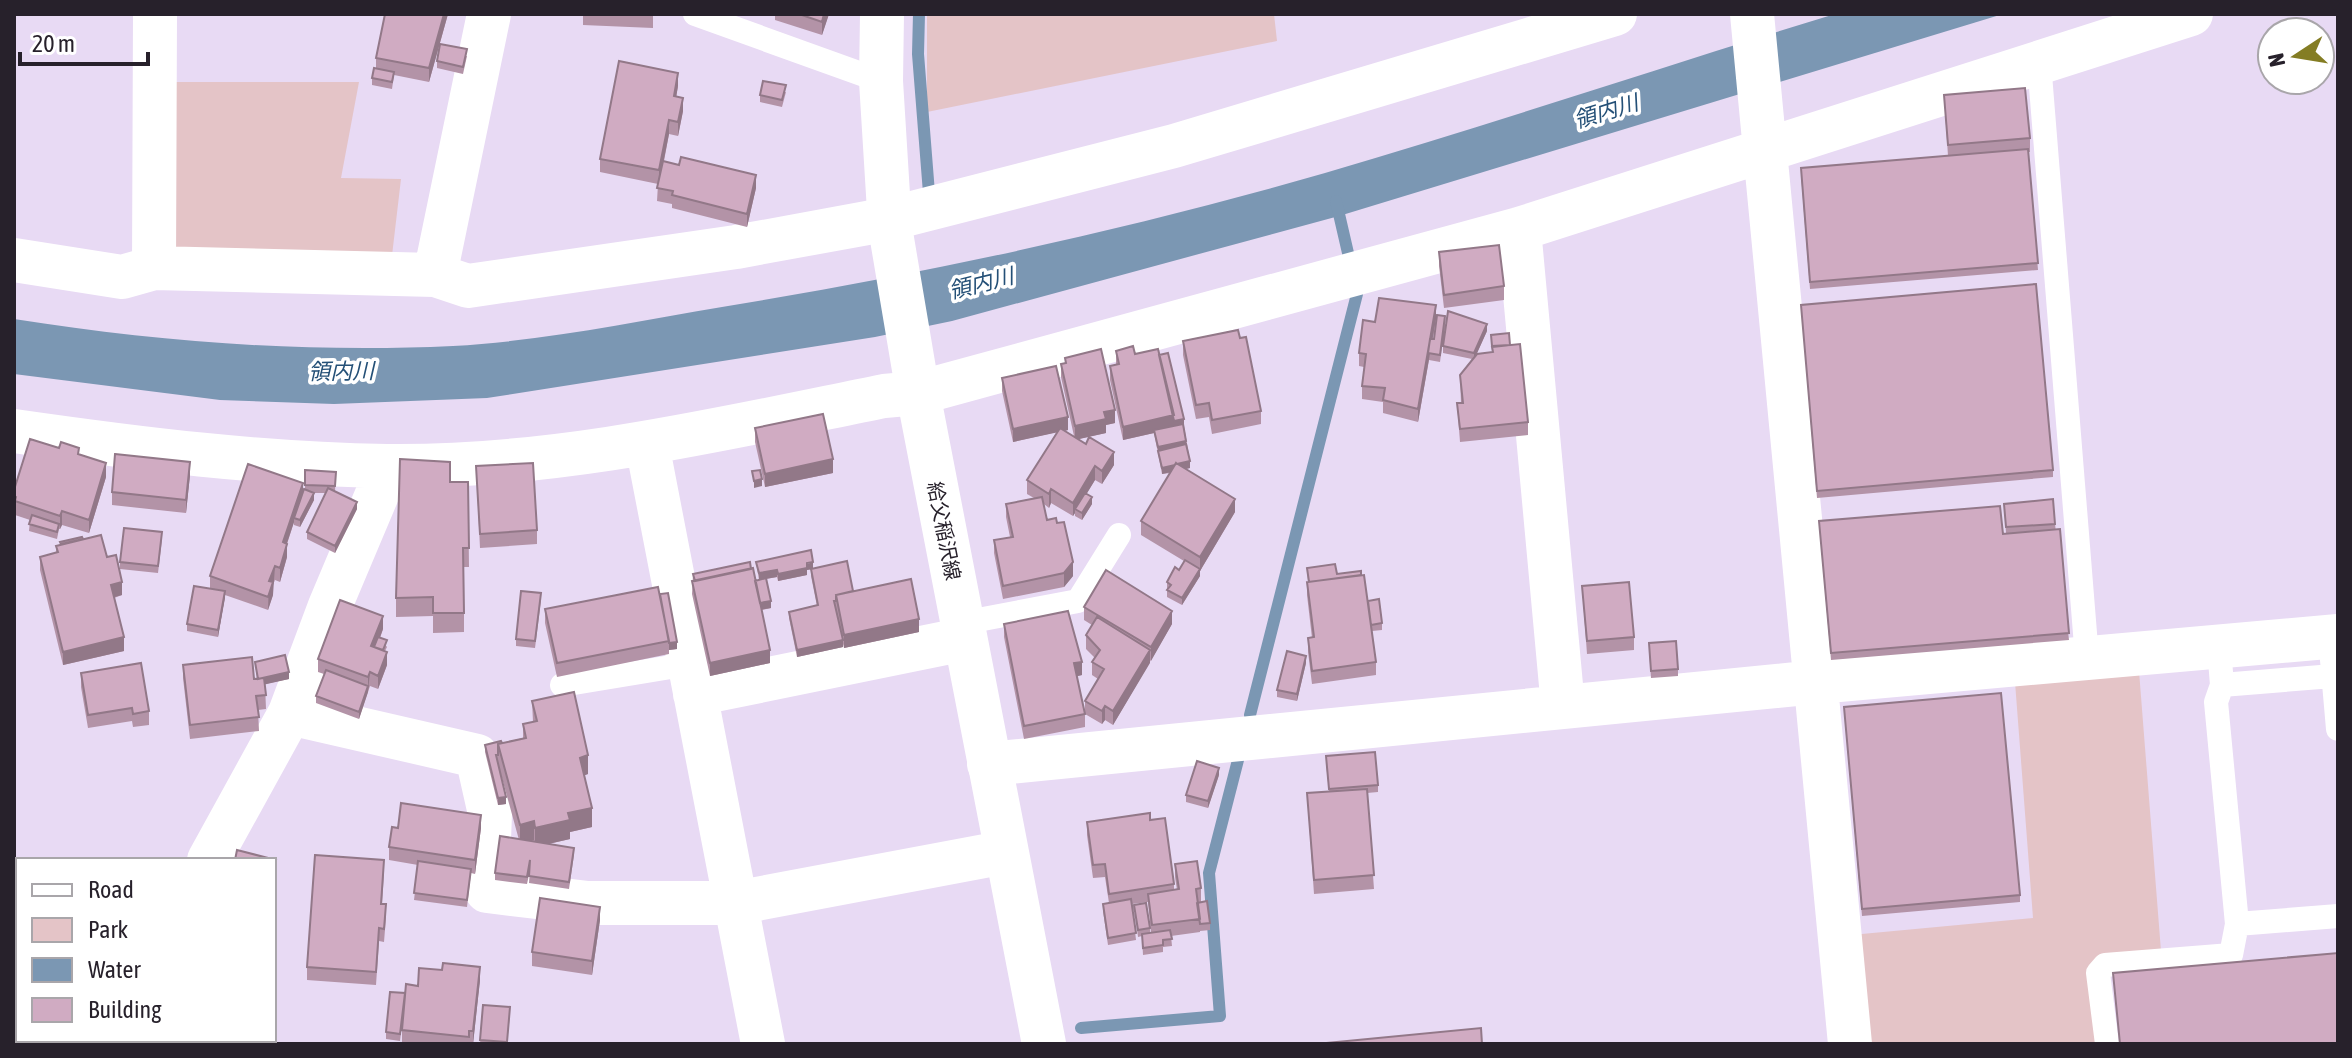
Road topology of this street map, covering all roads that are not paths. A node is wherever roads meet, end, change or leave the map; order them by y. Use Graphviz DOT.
graph roads {
  1 [pos="155,14"];
  2 [pos="489,14"];
  3 [pos="695,14"];
  4 [pos="882,14"];
  5 [pos="1615,14"];
  6 [pos="1752,14"];
  7 [pos="2191,14"];
  8 [pos="2039,62"];
  9 [pos="881,81"];
  10 [pos="1765,145"];
  11 [pos="889,223"];
  12 [pos="1519,229"];
  13 [pos="14,260"];
  14 [pos="154,268"];
  15 [pos="435,275"];
  16 [pos="916,385"];
  17 [pos="14,431"];
  18 [pos="647,444"];
  19 [pos="389,466"];
  20 [pos="1119,535"];
  21 [pos="964,631"];
  22 [pos="2334,650"];
  23 [pos="2087,658"];
  24 [pos="2220,666"];
  25 [pos="692,679"];
  26 [pos="1816,682"];
  27 [pos="562,685"];
  28 [pos="1563,707"];
  29 [pos="290,713"];
  30 [pos="2338,729"];
  31 [pos="989,764"];
  32 [pos="1006,852"];
  33 [pos="210,858"];
  34 [pos="735,903"];
  35 [pos="2338,916"];
  36 [pos="2237,924"];
  37 [pos="763,1044"];
  38 [pos="1044,1044"];
  39 [pos="1850,1044"];
  40 [pos="2107,1044"];
  1 -- 14 [label="street"];
  2 -- 15 [label="street"];
  3 -- 9 [label="lane"];
  4 -- 9 [label="street, 給父稲沢線"];
  5 -- 11 [label="street"];
  6 -- 10 [label="street"];
  7 -- 8 [label="street"];
  8 -- 10 [label="street"];
  8 -- 23 [label="lane"];
  9 -- 11 [label="street, 給父稲沢線"];
  10 -- 12 [label="street"];
  10 -- 26 [label="street"];
  11 -- 15 [label="street"];
  11 -- 16 [label="street, 給父稲沢線"];
  12 -- 16 [label="street"];
  12 -- 28 [label="street"];
  13 -- 14 [label="street"];
  14 -- 15 [label="street"];
  16 -- 18 [label="street"];
  16 -- 21 [label="street, 給父稲沢線"];
  17 -- 19 [label="street"];
  18 -- 19 [label="street"];
  18 -- 25 [label="street"];
  19 -- 29 [label="street"];
  20 -- 21 [label="lane"];
  21 -- 25 [label="street"];
  21 -- 31 [label="street, 給父稲沢線"];
  22 -- 24 [label="street"];
  22 -- 30 [label="lane"];
  23 -- 24 [label="street"];
  23 -- 26 [label="street"];
  24 -- 36 [label="lane"];
  25 -- 27 [label="lane"];
  25 -- 34 [label="street"];
  26 -- 28 [label="street"];
  26 -- 39 [label="street"];
  28 -- 31 [label="street"];
  29 -- 33 [label="street"];
  29 -- 34 [label="street"];
  31 -- 32 [label="street, 給父稲沢線"];
  32 -- 34 [label="street"];
  32 -- 38 [label="street, 給父稲沢線"];
  34 -- 37 [label="street"];
  35 -- 36 [label="lane"];
  36 -- 40 [label="lane"];
}
